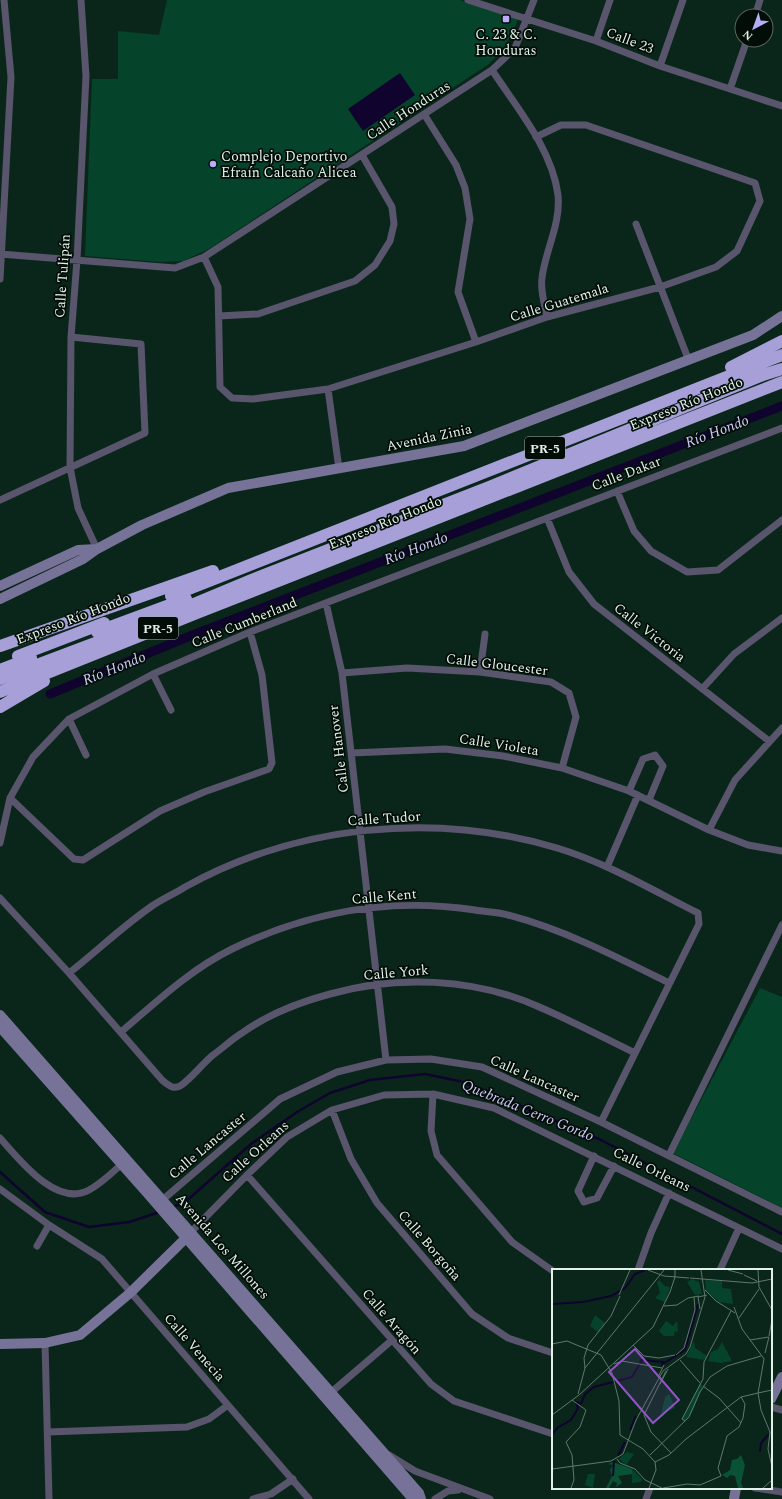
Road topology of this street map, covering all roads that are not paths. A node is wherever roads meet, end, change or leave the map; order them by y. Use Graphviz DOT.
graph roads {
  1 [pos="4,0"];
  2 [pos="80,0"];
  3 [pos="468,0"];
  4 [pos="534,0"];
  5 [pos="610,0"];
  6 [pos="683,0"];
  7 [pos="528,19"];
  8 [pos="596,41"];
  9 [pos="743,48"];
  10 [pos="660,66"];
  11 [pos="492,70"];
  12 [pos="730,89"];
  13 [pos="782,106"];
  14 [pos="424,114"];
  15 [pos="536,137"];
  16 [pos="362,155"];
  17 [pos="636,224"];
  18 [pos="1,254"];
  19 [pos="204,257"];
  20 [pos="77,260"];
  21 [pos="0,279"];
  22 [pos="660,287"];
  23 [pos="219,316"];
  24 [pos="782,316"];
  25 [pos="547,317"];
  26 [pos="71,337"];
  27 [pos="782,341"];
  28 [pos="476,342"];
  29 [pos="782,355"];
  30 [pos="689,361"];
  31 [pos="782,362"];
  32 [pos="782,369"];
  33 [pos="714,381"];
  34 [pos="782,382"];
  35 [pos="328,389"];
  36 [pos="782,428"];
  37 [pos="70,468"];
  38 [pos="339,469"];
  39 [pos="617,491"];
  40 [pos="0,500"];
  41 [pos="547,518"];
  42 [pos="782,520"];
  43 [pos="480,544"];
  44 [pos="97,549"];
  45 [pos="236,570"];
  46 [pos="0,586"];
  47 [pos="0,599"];
  48 [pos="326,603"];
  49 [pos="197,613"];
  50 [pos="782,618"];
  51 [pos="250,632"];
  52 [pos="485,634"];
  53 [pos="0,646"];
  54 [pos="0,662"];
  55 [pos="0,670"];
  56 [pos="480,672"];
  57 [pos="342,673"];
  58 [pos="153,674"];
  59 [pos="0,679"];
  60 [pos="702,689"];
  61 [pos="0,692"];
  62 [pos="0,707"];
  63 [pos="171,710"];
  64 [pos="69,719"];
  65 [pos="782,728"];
  66 [pos="769,741"];
  67 [pos="351,753"];
  68 [pos="86,755"];
  69 [pos="562,768"];
  70 [pos="629,791"];
  71 [pos="638,795"];
  72 [pos="10,798"];
  73 [pos="649,800"];
  74 [pos="360,830"];
  75 [pos="709,830"];
  76 [pos="0,843"];
  77 [pos="782,851"];
  78 [pos="607,867"];
  79 [pos="0,898"];
  80 [pos="369,907"];
  81 [pos="782,925"];
  82 [pos="70,973"];
  83 [pos="669,983"];
  84 [pos="378,984"];
  85 [pos="0,1015"];
  86 [pos="0,1027"];
  87 [pos="120,1032"];
  88 [pos="635,1053"];
  89 [pos="386,1060"];
  90 [pos="433,1094"];
  91 [pos="332,1110"];
  92 [pos="601,1122"];
  93 [pos="0,1138"];
  94 [pos="669,1155"];
  95 [pos="594,1156"];
  96 [pos="125,1162"];
  97 [pos="614,1166"];
  98 [pos="247,1175"];
  99 [pos="0,1189"];
  100 [pos="669,1193"];
  101 [pos="160,1202"];
  102 [pos="782,1212"];
  103 [pos="50,1225"];
  104 [pos="739,1228"];
  105 [pos="189,1235"];
  106 [pos="37,1246"];
  107 [pos="782,1250"];
  108 [pos="638,1269"];
  109 [pos="720,1269"];
  110 [pos="552,1270"];
  111 [pos="130,1292"];
  112 [pos="391,1341"];
  113 [pos="45,1343"];
  114 [pos="0,1344"];
  115 [pos="552,1353"];
  116 [pos="782,1377"];
  117 [pos="328,1395"];
  118 [pos="772,1397"];
  119 [pos="228,1405"];
  120 [pos="772,1407"];
  121 [pos="782,1410"];
  122 [pos="48,1432"];
  123 [pos="552,1434"];
  124 [pos="384,1452"];
  125 [pos="293,1479"];
  126 [pos="461,1489"];
  127 [pos="650,1489"];
  128 [pos="736,1489"];
  129 [pos="762,1489"];
  130 [pos="782,1492"];
  131 [pos="49,1499"];
  132 [pos="253,1499"];
  133 [pos="309,1499"];
  134 [pos="413,1499"];
  135 [pos="421,1499"];
  136 [pos="435,1499"];
  137 [pos="490,1499"];
  138 [pos="646,1499"];
  139 [pos="734,1499"];
  1 -- 18 [label="street"];
  2 -- 20 [label="street, Calle Tulipán"];
  3 -- 7 [label="street, Calle 23"];
  4 -- 7 [label="street, Calle Honduras"];
  5 -- 8 [label="street"];
  6 -- 10 [label="street"];
  7 -- 8 [label="street, Calle 23"];
  7 -- 11 [label="street, Calle Honduras"];
  8 -- 10 [label="street, Calle 23"];
  9 -- 12 [label="street"];
  10 -- 12 [label="street, Calle 23"];
  11 -- 14 [label="street, Calle Honduras"];
  11 -- 15 [label="street"];
  12 -- 13 [label="street, Calle 23"];
  14 -- 16 [label="street, Calle Honduras"];
  14 -- 28 [label="street"];
  15 -- 22 [label="street, Calle Guatemala"];
  15 -- 25 [label="street"];
  16 -- 19 [label="street, Calle Honduras"];
  16 -- 23 [label="street"];
  17 -- 22 [label="street"];
  18 -- 20 [label="street, Calle Honduras"];
  18 -- 21 [label="street"];
  19 -- 20 [label="street, Calle Honduras"];
  19 -- 23 [label="street, Calle Guatemala"];
  20 -- 26 [label="street, Calle Tulipán"];
  22 -- 25 [label="street, Calle Guatemala"];
  22 -- 30 [label="street"];
  23 -- 35 [label="street, Calle Guatemala"];
  24 -- 30 [label="street, Avenida Zinia"];
  25 -- 28 [label="street, Calle Guatemala"];
  26 -- 37 [label="street, Calle Tulipán"];
  26 -- 37 [label="street"];
  27 -- 33 [label="highway"];
  28 -- 35 [label="street, Calle Guatemala"];
  29 -- 33 [label="highway, Expreso Río Hondo / PR-5"];
  30 -- 38 [label="street, Avenida Zinia"];
  31 -- 55 [label="highway"];
  32 -- 59 [label="highway"];
  33 -- 45 [label="highway, Expreso Río Hondo / PR-5"];
  34 -- 49 [label="highway, Expreso Río Hondo / PR-5"];
  35 -- 38 [label="street"];
  36 -- 39 [label="street, Calle Dakar"];
  37 -- 40 [label="street"];
  37 -- 44 [label="street, Calle Tulipán"];
  38 -- 44 [label="street, Avenida Zinia"];
  39 -- 41 [label="street, Calle Dakar"];
  39 -- 42 [label="street"];
  41 -- 43 [label="street, Calle Dakar"];
  41 -- 60 [label="street, Calle Victoria"];
  43 -- 48 [label="street, Calle Cumberland"];
  44 -- 46 [label="street, Avenida Zinia"];
  44 -- 47 [label="street, Avenida Zinia"];
  45 -- 53 [label="highway"];
  45 -- 54 [label="highway, Expreso Río Hondo / PR-5"];
  48 -- 51 [label="street, Calle Cumberland"];
  48 -- 57 [label="street, Calle Hanover"];
  49 -- 61 [label="highway, Expreso Río Hondo / PR-5"];
  49 -- 62 [label="highway"];
  50 -- 60 [label="street"];
  51 -- 58 [label="street, Calle Cumberland"];
  51 -- 72 [label="street"];
  52 -- 56 [label="street"];
  56 -- 57 [label="street, Calle Gloucester"];
  56 -- 69 [label="street, Calle Gloucester"];
  57 -- 67 [label="street, Calle Hanover"];
  58 -- 63 [label="street"];
  58 -- 64 [label="street, Calle Cumberland"];
  60 -- 66 [label="street, Calle Victoria"];
  64 -- 68 [label="street"];
  64 -- 72 [label="street, Calle Cumberland"];
  65 -- 66 [label="street"];
  66 -- 75 [label="street"];
  67 -- 69 [label="street, Calle Violeta"];
  67 -- 74 [label="street, Calle Hanover"];
  69 -- 70 [label="street, Calle Violeta"];
  70 -- 71 [label="street, Calle Violeta"];
  70 -- 73 [label="street"];
  71 -- 73 [label="street, Calle Violeta"];
  71 -- 78 [label="street"];
  72 -- 76 [label="street, Calle Cumberland"];
  73 -- 75 [label="street, Calle Violeta"];
  74 -- 78 [label="street, Calle Tudor"];
  74 -- 80 [label="street, Calle Hanover"];
  74 -- 82 [label="street, Calle Tudor"];
  75 -- 77 [label="street, Calle Violeta"];
  78 -- 83 [label="street, Calle Tudor"];
  79 -- 82 [label="street"];
  80 -- 83 [label="street, Calle Kent"];
  80 -- 84 [label="street, Calle Hanover"];
  80 -- 87 [label="street, Calle Kent"];
  81 -- 94 [label="street"];
  82 -- 87 [label="street"];
  83 -- 88 [label="street"];
  84 -- 87 [label="street, Calle York"];
  84 -- 88 [label="street, Calle York"];
  84 -- 89 [label="street, Calle Hanover"];
  85 -- 96 [label="street, Avenida Los Millones"];
  86 -- 96 [label="street, Avenida Los Millones"];
  88 -- 92 [label="street"];
  89 -- 92 [label="street, Calle Lancaster"];
  89 -- 101 [label="street, Calle Lancaster"];
  90 -- 91 [label="street, Calle Orleans"];
  90 -- 95 [label="street, Calle Orleans"];
  90 -- 110 [label="street"];
  91 -- 98 [label="street, Calle Orleans"];
  91 -- 115 [label="street, Calle Borgoña"];
  92 -- 94 [label="street, Calle Lancaster"];
  93 -- 96 [label="street"];
  94 -- 102 [label="street, Calle Lancaster"];
  95 -- 97 [label="street, Calle Orleans"];
  95 -- 97 [label="street"];
  96 -- 101 [label="street, Avenida Los Millones"];
  97 -- 100 [label="street, Calle Orleans"];
  98 -- 105 [label="street, Calle Orleans"];
  98 -- 112 [label="street, Calle Aragón"];
  99 -- 103 [label="street, Calle Venecia"];
  100 -- 104 [label="street, Calle Orleans"];
  100 -- 108 [label="street"];
  101 -- 105 [label="street, Avenida Los Millones"];
  103 -- 106 [label="street"];
  103 -- 111 [label="street, Calle Venecia"];
  104 -- 107 [label="street, Calle Orleans"];
  104 -- 109 [label="street"];
  105 -- 111 [label="street, Calle Orleans"];
  105 -- 117 [label="street, Avenida Los Millones"];
  111 -- 113 [label="street, Calle Orleans"];
  111 -- 119 [label="street, Calle Venecia"];
  112 -- 117 [label="street"];
  112 -- 123 [label="street, Calle Aragón"];
  113 -- 114 [label="street, Calle Orleans"];
  113 -- 122 [label="street"];
  116 -- 118 [label="street"];
  117 -- 124 [label="street, Avenida Los Millones"];
  117 -- 134 [label="street, Avenida Los Millones"];
  119 -- 122 [label="street"];
  119 -- 125 [label="street, Calle Venecia"];
  120 -- 121 [label="street"];
  122 -- 131 [label="street"];
  124 -- 126 [label="street"];
  124 -- 135 [label="street, Avenida Los Millones"];
  125 -- 132 [label="street"];
  125 -- 133 [label="street, Calle Venecia"];
  126 -- 136 [label="street"];
  126 -- 137 [label="street"];
  127 -- 138 [label="street"];
  128 -- 139 [label="street"];
  129 -- 130 [label="street"];
}
